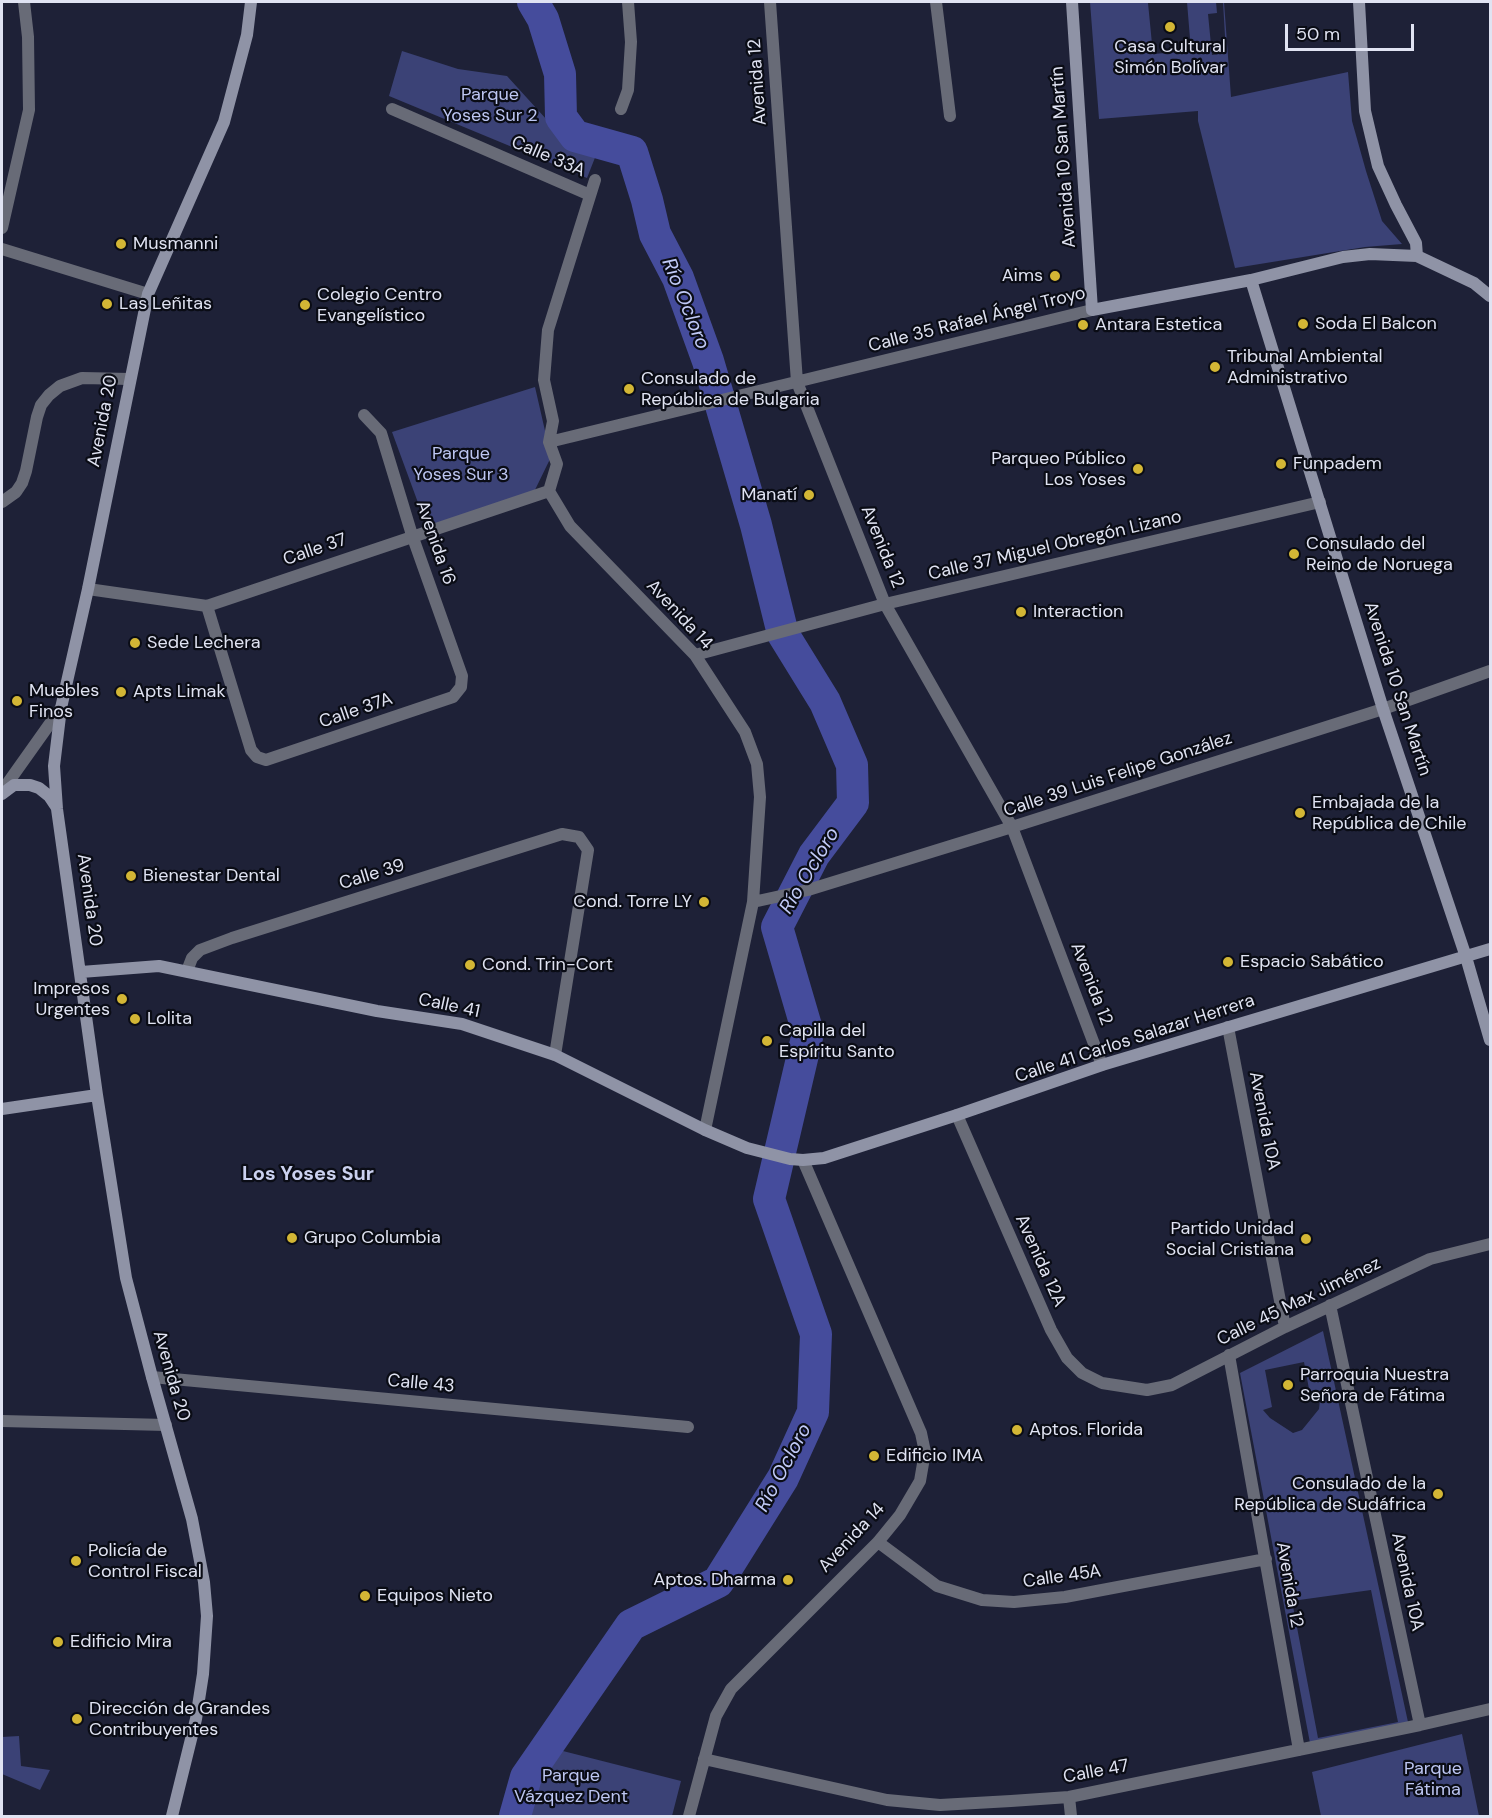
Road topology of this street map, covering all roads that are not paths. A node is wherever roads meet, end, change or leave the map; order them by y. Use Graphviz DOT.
graph roads {
  1 [pos="24,2"];
  2 [pos="251,2"];
  3 [pos="628,2"];
  4 [pos="770,2"];
  5 [pos="936,2"];
  6 [pos="1072,2"];
  7 [pos="1359,2"];
  8 [pos="392,109"];
  9 [pos="621,109"];
  10 [pos="950,116"];
  11 [pos="595,180"];
  12 [pos="590,195"];
  13 [pos="2,228"];
  14 [pos="2,249"];
  15 [pos="1417,256"];
  16 [pos="1251,280"];
  17 [pos="148,294"];
  18 [pos="1491,296"];
  19 [pos="1092,310"];
  20 [pos="130,379"];
  21 [pos="797,382"];
  22 [pos="364,415"];
  23 [pos="549,442"];
  24 [pos="549,491"];
  25 [pos="2,502"];
  26 [pos="1320,502"];
  27 [pos="412,535"];
  28 [pos="88,589"];
  29 [pos="885,604"];
  30 [pos="207,606"];
  31 [pos="695,655"];
  32 [pos="1491,671"];
  33 [pos="461,687"];
  34 [pos="60,708"];
  35 [pos="1383,709"];
  36 [pos="2,792"];
  37 [pos="57,809"];
  38 [pos="1012,827"];
  39 [pos="753,902"];
  40 [pos="1491,949"];
  41 [pos="1466,957"];
  42 [pos="187,971"];
  43 [pos="81,972"];
  44 [pos="1228,1027"];
  45 [pos="1491,1040"];
  46 [pos="555,1055"];
  47 [pos="1102,1065"];
  48 [pos="97,1095"];
  49 [pos="2,1109"];
  50 [pos="957,1115"];
  51 [pos="705,1130"];
  52 [pos="796,1160"];
  53 [pos="1491,1244"];
  54 [pos="1330,1305"];
  55 [pos="1285,1327"];
  56 [pos="1229,1355"];
  57 [pos="152,1377"];
  58 [pos="1124,1387"];
  59 [pos="2,1421"];
  60 [pos="166,1425"];
  61 [pos="688,1427"];
  62 [pos="878,1542"];
  63 [pos="1266,1559"];
  64 [pos="1491,1708"];
  65 [pos="1420,1725"];
  66 [pos="1299,1750"];
  67 [pos="704,1759"];
  68 [pos="1069,1797"];
  69 [pos="172,1816"];
  70 [pos="689,1816"];
  71 [pos="1071,1816"];
  1 -- 13 [label="street"];
  2 -- 17 [label="street, Avenida 20"];
  3 -- 9 [label="street"];
  4 -- 21 [label="street, Avenida 12"];
  5 -- 10 [label="street"];
  6 -- 19 [label="street, Avenida 10 San Martín"];
  7 -- 15 [label="street"];
  8 -- 12 [label="street, Calle 33A"];
  11 -- 12 [label="street"];
  12 -- 23 [label="street"];
  14 -- 17 [label="street"];
  15 -- 16 [label="street, Calle 35 Rafael Ángel Troyo"];
  15 -- 18 [label="street"];
  16 -- 19 [label="street, Calle 35 Rafael Ángel Troyo"];
  16 -- 26 [label="street, Avenida 10 San Martín"];
  17 -- 20 [label="street, Avenida 20"];
  19 -- 21 [label="street, Calle 35 Rafael Ángel Troyo"];
  20 -- 25 [label="street"];
  20 -- 28 [label="street, Avenida 20"];
  21 -- 23 [label="street, Calle 35 Rafael Ángel Troyo"];
  21 -- 29 [label="street, Avenida 12"];
  22 -- 27 [label="street, Avenida 16"];
  23 -- 24 [label="street"];
  24 -- 27 [label="street, Calle 37"];
  24 -- 31 [label="street, Avenida 14"];
  26 -- 29 [label="street, Calle 37 Miguel Obregón Lizano"];
  26 -- 35 [label="street, Avenida 10 San Martín"];
  27 -- 30 [label="street, Calle 37"];
  27 -- 33 [label="street, Avenida 16"];
  28 -- 30 [label="street, Calle 37"];
  28 -- 34 [label="street, Avenida 20"];
  29 -- 31 [label="street, Calle 37 Miguel Obregón Lizano"];
  29 -- 38 [label="street, Avenida 12"];
  30 -- 33 [label="street, Calle 37A"];
  31 -- 39 [label="street, Avenida 14"];
  32 -- 35 [label="street, Calle 39 Luis Felipe González"];
  34 -- 36 [label="street"];
  34 -- 37 [label="street, Avenida 20"];
  35 -- 38 [label="street, Calle 39 Luis Felipe González"];
  35 -- 41 [label="street, Avenida 10 San Martín"];
  36 -- 37 [label="street"];
  37 -- 43 [label="street, Avenida 20"];
  38 -- 39 [label="street, Calle 39 Luis Felipe González"];
  38 -- 47 [label="street, Avenida 12"];
  39 -- 51 [label="street, Avenida 14"];
  40 -- 41 [label="street, Calle 41 Carlos Salazar Herrera"];
  41 -- 44 [label="street, Calle 41 Carlos Salazar Herrera"];
  41 -- 45 [label="street, Avenida 10 San Martín"];
  42 -- 43 [label="street, Calle 41"];
  42 -- 46 [label="street, Calle 41"];
  42 -- 46 [label="street, Calle 39"];
  43 -- 48 [label="street, Avenida 20"];
  44 -- 47 [label="street, Calle 41 Carlos Salazar Herrera"];
  44 -- 55 [label="street, Avenida 10A"];
  46 -- 51 [label="street, Calle 41"];
  47 -- 50 [label="street, Calle 41 Carlos Salazar Herrera"];
  48 -- 49 [label="street"];
  48 -- 57 [label="street, Avenida 20"];
  50 -- 52 [label="street, Calle 41 Carlos Salazar Herrera"];
  50 -- 58 [label="street, Avenida 12A"];
  51 -- 52 [label="street, Calle 41"];
  52 -- 62 [label="street, Avenida 14"];
  53 -- 54 [label="street, Calle 45 Max Jiménez"];
  54 -- 55 [label="street, Calle 45 Max Jiménez"];
  54 -- 65 [label="street, Avenida 10A"];
  55 -- 56 [label="street, Calle 45 Max Jiménez"];
  56 -- 58 [label="street, Calle 45 Max Jiménez"];
  56 -- 63 [label="street, Avenida 12"];
  57 -- 60 [label="street, Avenida 20"];
  57 -- 61 [label="street, Calle 43"];
  59 -- 60 [label="street"];
  60 -- 69 [label="street, Avenida 20"];
  62 -- 63 [label="street, Calle 45A"];
  62 -- 67 [label="street, Avenida 14"];
  63 -- 66 [label="street, Avenida 12"];
  64 -- 65 [label="street, Calle 47"];
  65 -- 66 [label="street, Calle 47"];
  66 -- 68 [label="street, Calle 47"];
  67 -- 68 [label="street, Calle 47"];
  67 -- 70 [label="street, Avenida 14"];
  68 -- 71 [label="street"];
}
